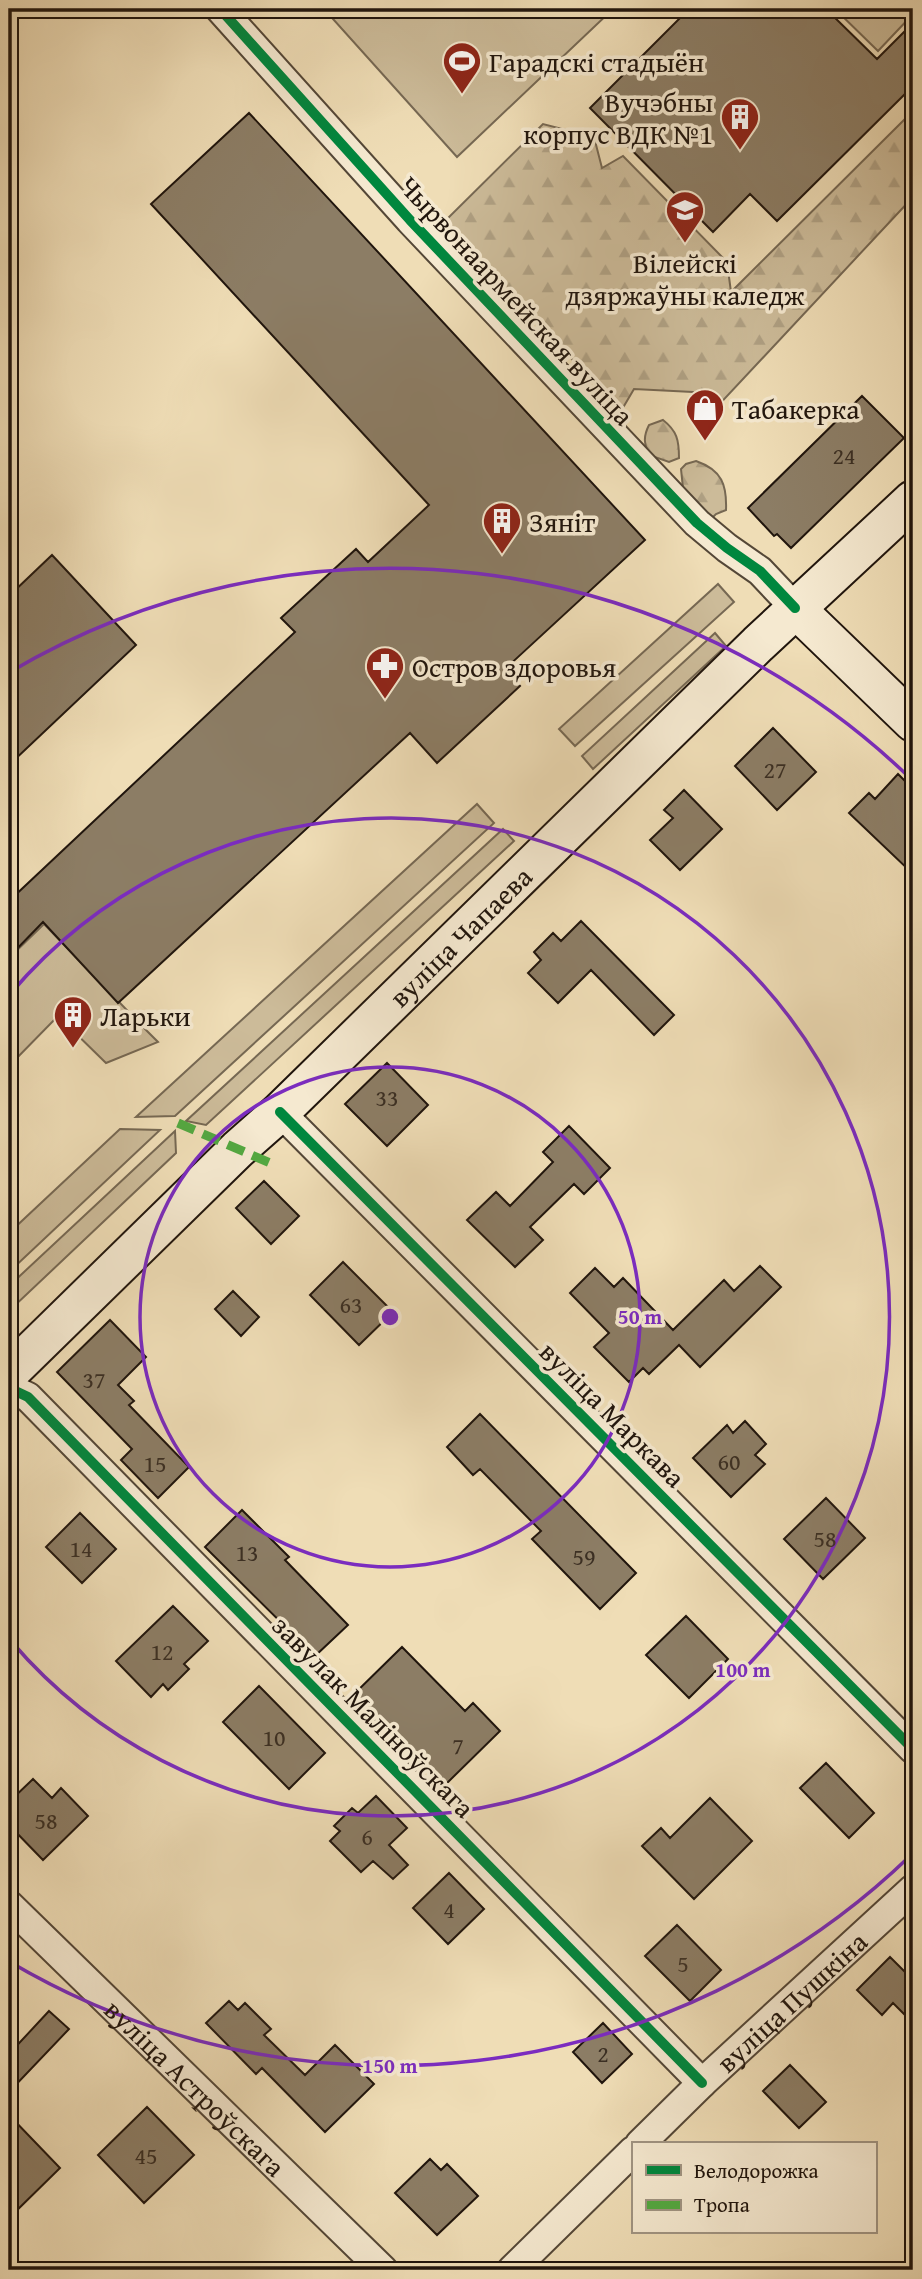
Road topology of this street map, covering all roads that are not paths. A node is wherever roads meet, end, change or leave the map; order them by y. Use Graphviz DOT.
graph roads {
  1 [pos="220,9"];
  2 [pos="913,500"];
  3 [pos="795,608"];
  4 [pos="913,722"];
  5 [pos="280,1112"];
  6 [pos="9,1373"];
  7 [pos="9,1388"];
  8 [pos="913,1749"];
  9 [pos="913,1889"];
  10 [pos="9,1905"];
  11 [pos="702,2083"];
  12 [pos="642,2142"];
  13 [pos="632,2152"];
  14 [pos="383,2270"];
  15 [pos="512,2270"];
  1 -- 3 [label="street, Чырвонаармейская вуліца"];
  2 -- 3 [label="main road, вуліца Чапаева"];
  3 -- 4 [label="main road, Чырвонаармейская вуліца"];
  3 -- 5 [label="main road, вуліца Чапаева"];
  5 -- 6 [label="main road, вуліца Чапаева"];
  5 -- 8 [label="street, вуліца Маркава"];
  7 -- 11 [label="street, завулак Маліноўскага"];
  9 -- 11 [label="street, вуліца Пушкіна"];
  10 -- 14 [label="street, вуліца Астроўскага"];
  11 -- 12 [label="street, вуліца Пушкіна"];
  13 -- 15 [label="street"];
}
